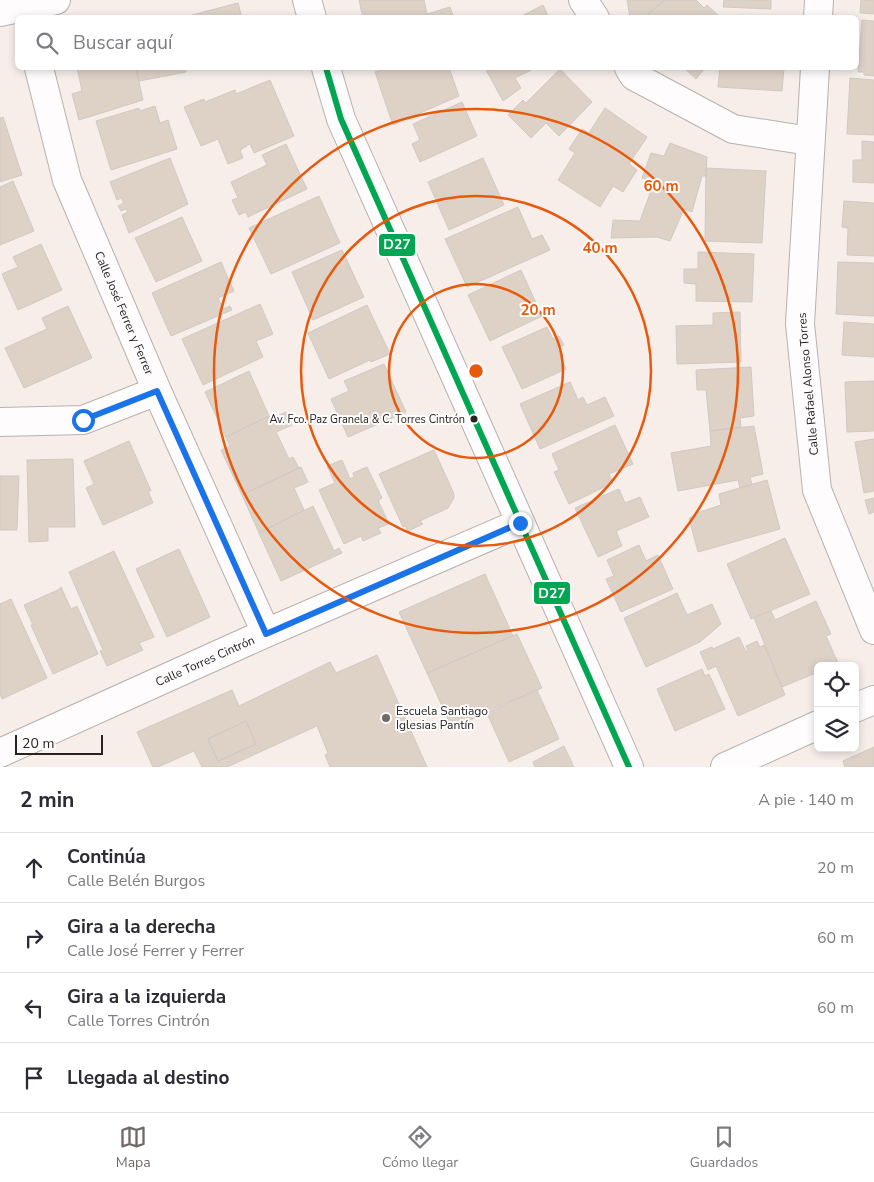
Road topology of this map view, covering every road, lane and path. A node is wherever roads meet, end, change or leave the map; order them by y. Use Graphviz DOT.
graph roads {
  1 [pos="56,0"];
  2 [pos="306,0"];
  3 [pos="583,0"];
  4 [pos="819,0"];
  5 [pos="17,12"];
  6 [pos="311,15"];
  7 [pos="593,15"];
  8 [pos="818,15"];
  9 [pos="40,70"];
  10 [pos="327,70"];
  11 [pos="630,70"];
  12 [pos="815,70"];
  13 [pos="810,141"];
  14 [pos="157,391"];
  15 [pos="0,422"];
  16 [pos="520,523"];
  17 [pos="874,630"];
  18 [pos="266,634"];
  19 [pos="874,700"];
  20 [pos="857,707"];
  21 [pos="814,727"];
  22 [pos="0,753"];
  23 [pos="629,767"];
  24 [pos="724,767"];
  1 -- 5 [label="street"];
  2 -- 6 [label="street"];
  3 -- 7 [label="street"];
  4 -- 8 [label="street"];
  9 -- 14 [label="street, Calle José Ferrer y Ferrer"];
  10 -- 16 [label="street"];
  11 -- 13 [label="street"];
  12 -- 13 [label="street, Calle Rafael Alonso Torres"];
  13 -- 17 [label="street, Calle Rafael Alonso Torres"];
  14 -- 15 [label="street"];
  14 -- 18 [label="street, Calle José Ferrer y Ferrer"];
  16 -- 18 [label="street, Calle Torres Cintrón"];
  16 -- 23 [label="street"];
  18 -- 22 [label="street, Calle Torres Cintrón"];
  19 -- 20 [label="street"];
  21 -- 24 [label="street"];
}
